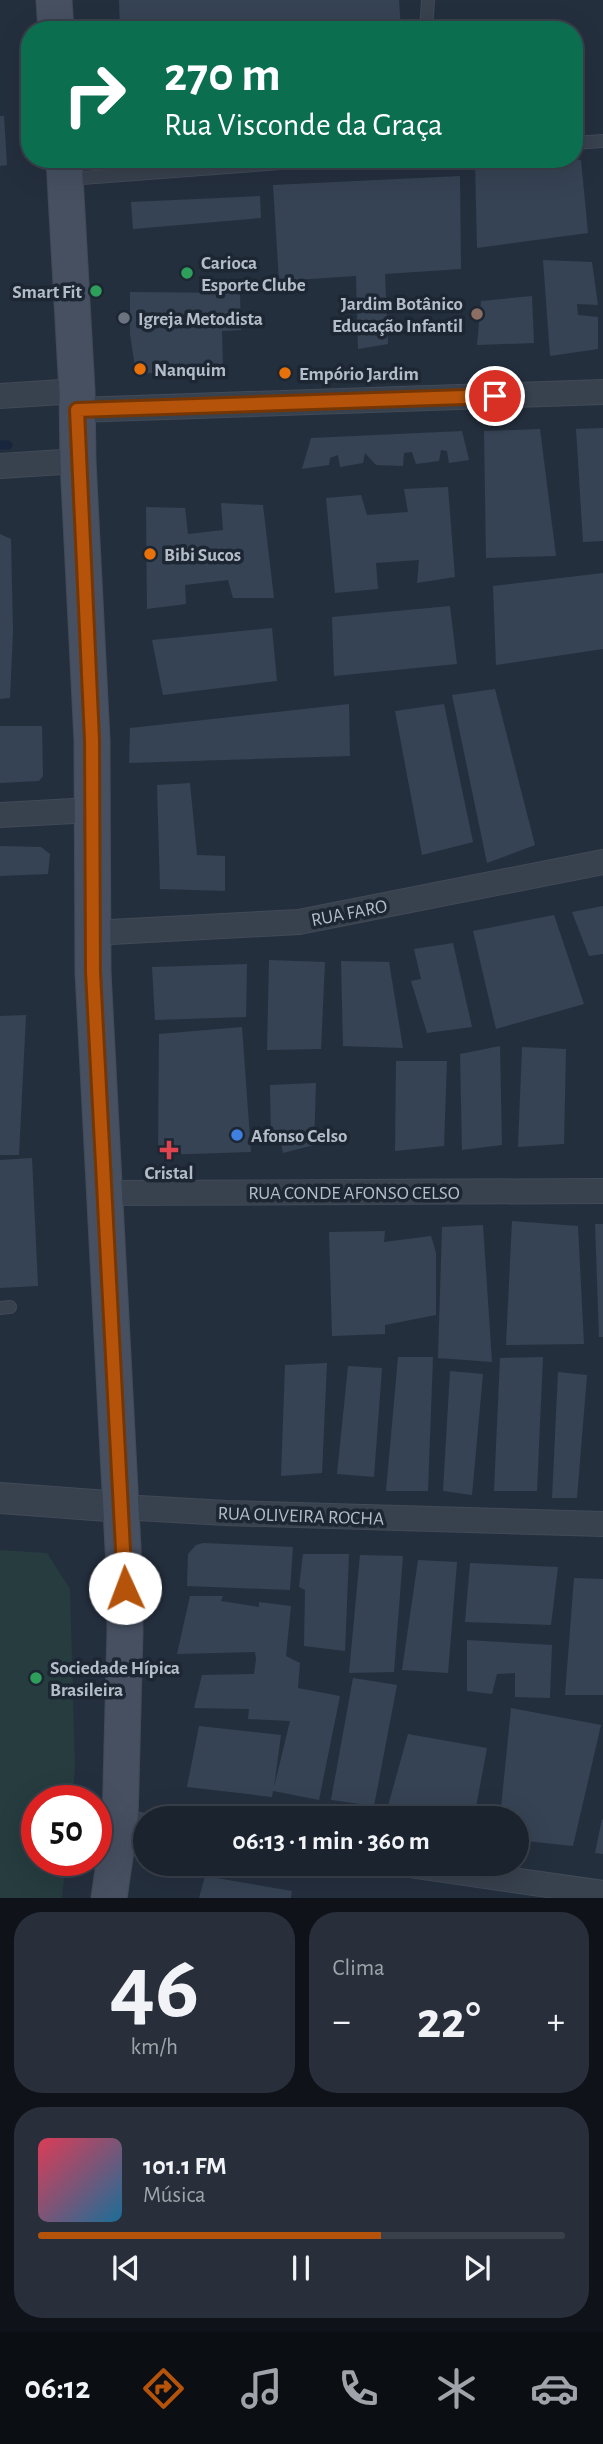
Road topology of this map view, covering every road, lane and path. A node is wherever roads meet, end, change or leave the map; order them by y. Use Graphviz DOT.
graph roads {
  1 [pos="54,0"];
  2 [pos="428,0"];
  3 [pos="55,21"];
  4 [pos="427,21"];
  5 [pos="603,141"];
  6 [pos="583,142"];
  7 [pos="91,168"];
  8 [pos="64,169"];
  9 [pos="603,392"];
  10 [pos="0,396"];
  11 [pos="77,400"];
  12 [pos="78,461"];
  13 [pos="0,466"];
  14 [pos="92,810"];
  15 [pos="0,816"];
  16 [pos="603,862"];
  17 [pos="92,933"];
  18 [pos="603,1191"];
  19 [pos="106,1193"];
  20 [pos="0,1498"];
  21 [pos="121,1507"];
  22 [pos="603,1524"];
  23 [pos="133,1825"];
  24 [pos="485,1876"];
  25 [pos="603,1893"];
  26 [pos="109,1898"];
  1 -- 3 [label="main road"];
  2 -- 4 [label="lane"];
  5 -- 6 [label="lane"];
  7 -- 8 [label="lane"];
  8 -- 11 [label="main road"];
  9 -- 11 [label="street"];
  10 -- 11 [label="street"];
  11 -- 12 [label="main road"];
  12 -- 13 [label="street"];
  12 -- 14 [label="main road"];
  14 -- 15 [label="street"];
  14 -- 17 [label="main road"];
  16 -- 17 [label="street, RUA FARO"];
  17 -- 19 [label="main road"];
  18 -- 19 [label="street, RUA CONDE AFONSO CELSO"];
  19 -- 21 [label="main road"];
  20 -- 21 [label="street, RUA OLIVEIRA ROCHA"];
  21 -- 22 [label="street, RUA OLIVEIRA ROCHA"];
  21 -- 23 [label="main road"];
  23 -- 26 [label="main road"];
  24 -- 25 [label="street"];
}
